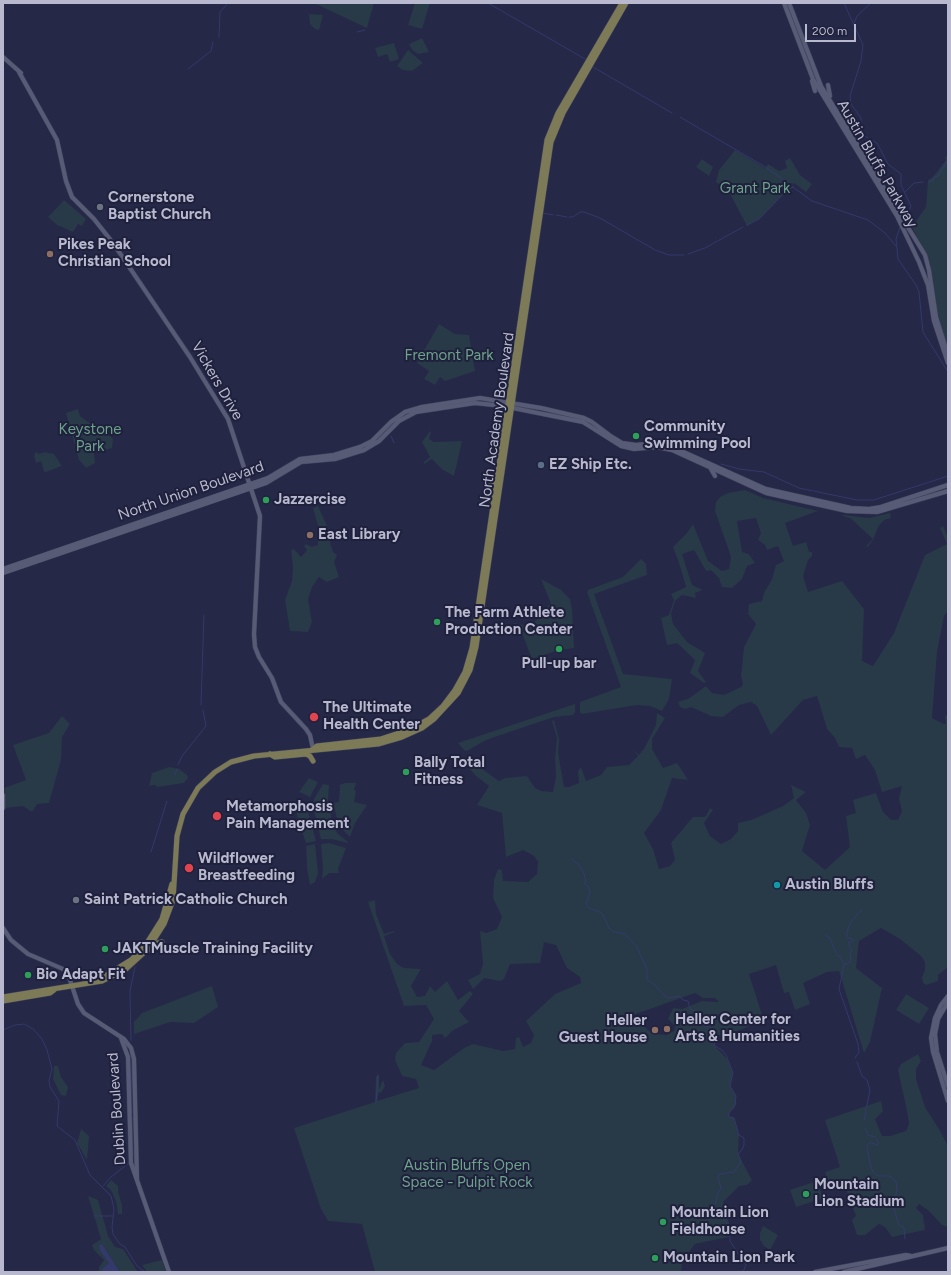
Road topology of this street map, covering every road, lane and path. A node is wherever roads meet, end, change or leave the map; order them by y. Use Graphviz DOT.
graph roads {
  1 [pos="622,3"];
  2 [pos="626,3"];
  3 [pos="784,3"];
  4 [pos="789,3"];
  5 [pos="3,57"];
  6 [pos="812,76"];
  7 [pos="828,85"];
  8 [pos="816,91"];
  9 [pos="832,102"];
  10 [pos="897,216"];
  11 [pos="908,226"];
  12 [pos="948,355"];
  13 [pos="948,363"];
  14 [pos="510,405"];
  15 [pos="292,462"];
  16 [pos="711,468"];
  17 [pos="724,470"];
  18 [pos="718,471"];
  19 [pos="284,473"];
  20 [pos="715,476"];
  21 [pos="948,485"];
  22 [pos="251,486"];
  23 [pos="948,491"];
  24 [pos="217,495"];
  25 [pos="811,499"];
  26 [pos="205,504"];
  27 [pos="877,508"];
  28 [pos="841,510"];
  29 [pos="3,569"];
  30 [pos="3,573"];
  31 [pos="416,727"];
  32 [pos="391,741"];
  33 [pos="360,742"];
  34 [pos="342,748"];
  35 [pos="313,749"];
  36 [pos="269,754"];
  37 [pos="313,762"];
  38 [pos="3,795"];
  39 [pos="3,808"];
  40 [pos="3,928"];
  41 [pos="158,932"];
  42 [pos="162,942"];
  43 [pos="139,958"];
  44 [pos="97,981"];
  45 [pos="72,986"];
  46 [pos="54,990"];
  47 [pos="948,996"];
  48 [pos="3,997"];
  49 [pos="3,1001"];
  50 [pos="948,1002"];
  51 [pos="948,1086"];
  52 [pos="948,1099"];
  53 [pos="948,1248"];
  54 [pos="911,1256"];
  55 [pos="169,1272"];
  56 [pos="815,1272"];
  57 [pos="844,1272"];
  1 -- 14 [label="highway, North Academy Boulevard"];
  2 -- 14 [label="highway, North Academy Boulevard"];
  3 -- 6 [label="main road, Austin Bluffs Parkway"];
  4 -- 9 [label="main road, Austin Bluffs Parkway"];
  5 -- 22 [label="main road, Vickers Drive"];
  6 -- 8 [label="main road"];
  6 -- 10 [label="main road, Austin Bluffs Parkway"];
  7 -- 9 [label="main road"];
  9 -- 11 [label="main road, Austin Bluffs Parkway"];
  10 -- 11 [label="main road"];
  10 -- 13 [label="main road, Austin Bluffs Parkway"];
  11 -- 12 [label="main road, Austin Bluffs Parkway"];
  14 -- 15 [label="main road, North Union Boulevard"];
  14 -- 16 [label="main road, North Union Boulevard"];
  14 -- 17 [label="main road, North Union Boulevard"];
  14 -- 19 [label="main road, North Union Boulevard"];
  14 -- 31 [label="highway, North Academy Boulevard"];
  14 -- 32 [label="highway, North Academy Boulevard"];
  15 -- 19 [label="main road"];
  15 -- 22 [label="main road, North Union Boulevard"];
  16 -- 18 [label="main road, North Union Boulevard"];
  16 -- 20 [label="main road"];
  17 -- 18 [label="main road"];
  17 -- 25 [label="main road, North Union Boulevard"];
  18 -- 28 [label="main road, North Union Boulevard"];
  19 -- 22 [label="main road, North Union Boulevard"];
  21 -- 27 [label="main road, North Union Boulevard"];
  22 -- 24 [label="main road, North Union Boulevard"];
  22 -- 26 [label="main road, North Union Boulevard"];
  22 -- 35 [label="main road, Vickers Drive"];
  23 -- 28 [label="main road, North Union Boulevard"];
  24 -- 26 [label="main road"];
  24 -- 29 [label="main road, North Union Boulevard"];
  25 -- 27 [label="main road, North Union Boulevard"];
  25 -- 28 [label="main road"];
  26 -- 30 [label="main road, North Union Boulevard"];
  27 -- 28 [label="main road"];
  31 -- 32 [label="highway"];
  31 -- 33 [label="highway, North Academy Boulevard"];
  32 -- 34 [label="highway, North Academy Boulevard"];
  33 -- 34 [label="main road"];
  33 -- 35 [label="highway, North Academy Boulevard"];
  34 -- 35 [label="highway, North Academy Boulevard"];
  35 -- 36 [label="highway, North Academy Boulevard"];
  36 -- 37 [label="highway"];
  36 -- 41 [label="highway, North Academy Boulevard"];
  38 -- 39 [label="main road"];
  40 -- 45 [label="main road, Dublin Boulevard"];
  41 -- 43 [label="highway, North Academy Boulevard"];
  41 -- 44 [label="highway, North Academy Boulevard"];
  42 -- 43 [label="highway"];
  43 -- 44 [label="highway, North Academy Boulevard"];
  44 -- 45 [label="highway, North Academy Boulevard"];
  45 -- 46 [label="highway, North Academy Boulevard"];
  45 -- 55 [label="main road, Dublin Boulevard"];
  46 -- 48 [label="highway, North Academy Boulevard"];
  46 -- 49 [label="highway, North Academy Boulevard"];
  47 -- 52 [label="main road"];
  50 -- 51 [label="main road"];
  53 -- 54 [label="main road"];
  54 -- 56 [label="main road"];
  54 -- 57 [label="main road"];
}
